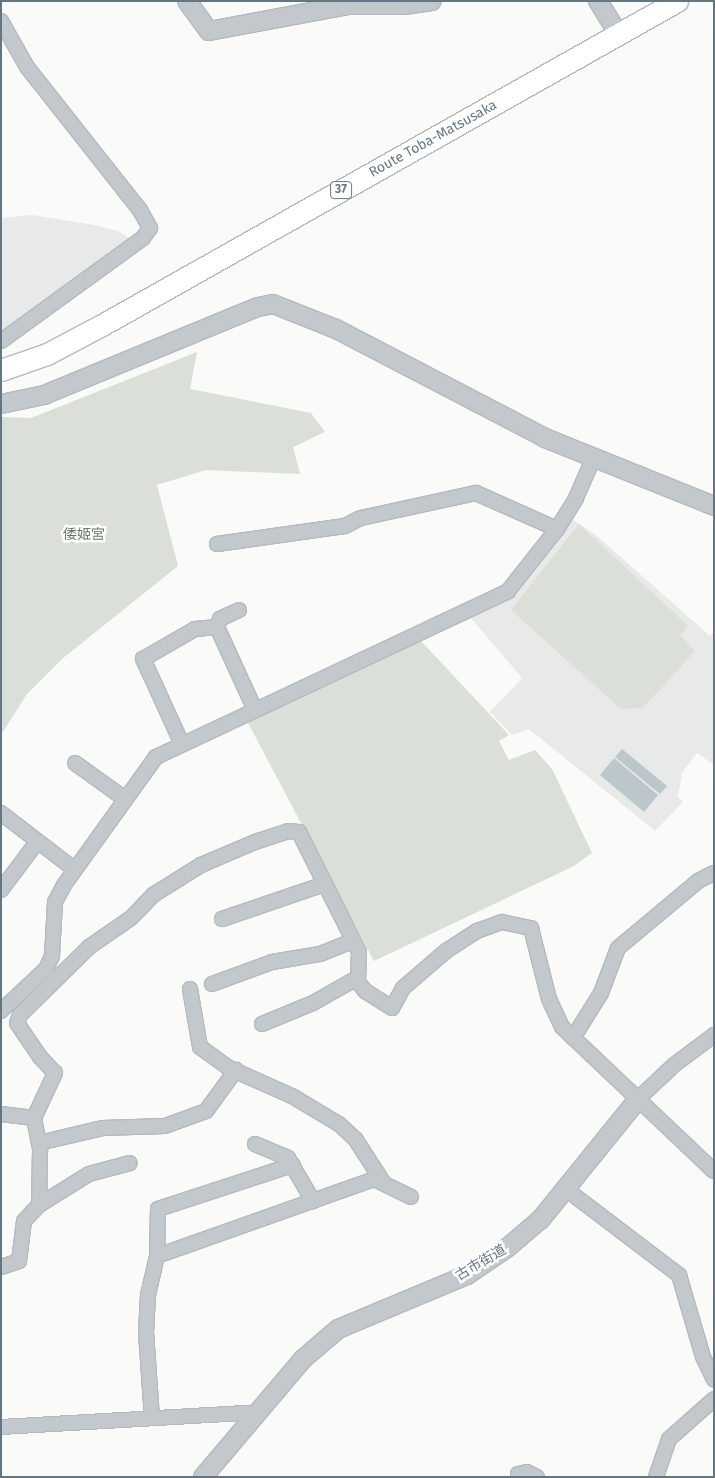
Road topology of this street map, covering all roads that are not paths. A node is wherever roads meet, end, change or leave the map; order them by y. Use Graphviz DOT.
graph roads {
  1 [pos="187,1"];
  2 [pos="432,1"];
  3 [pos="598,1"];
  4 [pos="677,1"];
  5 [pos="1,21"];
  6 [pos="619,35"];
  7 [pos="1,341"];
  8 [pos="1,370"];
  9 [pos="1,404"];
  10 [pos="593,459"];
  11 [pos="714,506"];
  12 [pos="557,529"];
  13 [pos="217,544"];
  14 [pos="239,610"];
  15 [pos="217,627"];
  16 [pos="255,710"];
  17 [pos="182,744"];
  18 [pos="75,763"];
  19 [pos="125,799"];
  20 [pos="1,813"];
  21 [pos="37,842"];
  22 [pos="74,869"];
  23 [pos="714,873"];
  24 [pos="325,884"];
  25 [pos="1,890"];
  26 [pos="222,919"];
  27 [pos="353,941"];
  28 [pos="357,978"];
  29 [pos="212,984"];
  30 [pos="190,989"];
  31 [pos="1,1011"];
  32 [pos="262,1024"];
  33 [pos="714,1035"];
  34 [pos="573,1038"];
  35 [pos="236,1070"];
  36 [pos="639,1098"];
  37 [pos="1,1114"];
  38 [pos="34,1118"];
  39 [pos="39,1144"];
  40 [pos="255,1144"];
  41 [pos="130,1164"];
  42 [pos="292,1165"];
  43 [pos="714,1171"];
  44 [pos="383,1182"];
  45 [pos="567,1190"];
  46 [pos="411,1198"];
  47 [pos="313,1201"];
  48 [pos="38,1204"];
  49 [pos="157,1256"];
  50 [pos="1,1267"];
  51 [pos="714,1380"];
  52 [pos="714,1399"];
  53 [pos="258,1412"];
  54 [pos="152,1418"];
  55 [pos="1,1427"];
  56 [pos="202,1477"];
  57 [pos="519,1477"];
  58 [pos="536,1477"];
  59 [pos="656,1477"];
  1 -- 2 [label="street"];
  3 -- 6 [label="street"];
  4 -- 6 [label="main road, Route Toba-Matsusaka / 37"];
  5 -- 7 [label="street"];
  6 -- 8 [label="main road, Route Toba-Matsusaka / 37"];
  9 -- 10 [label="street"];
  10 -- 11 [label="street"];
  10 -- 12 [label="street"];
  12 -- 13 [label="street"];
  12 -- 16 [label="street"];
  14 -- 15 [label="street"];
  15 -- 16 [label="street"];
  15 -- 17 [label="street"];
  16 -- 17 [label="street"];
  17 -- 19 [label="street"];
  18 -- 19 [label="street"];
  19 -- 22 [label="street"];
  20 -- 21 [label="street"];
  21 -- 22 [label="street"];
  21 -- 25 [label="street"];
  22 -- 31 [label="street"];
  23 -- 34 [label="street"];
  24 -- 26 [label="street"];
  24 -- 27 [label="street"];
  24 -- 38 [label="street"];
  27 -- 28 [label="street"];
  27 -- 29 [label="street"];
  28 -- 32 [label="street"];
  28 -- 34 [label="street"];
  30 -- 35 [label="street"];
  33 -- 36 [label="street, 古市街道"];
  34 -- 36 [label="street"];
  35 -- 39 [label="street"];
  35 -- 44 [label="street"];
  36 -- 43 [label="street"];
  36 -- 45 [label="street, 古市街道"];
  37 -- 38 [label="street"];
  38 -- 39 [label="street"];
  39 -- 48 [label="street"];
  40 -- 42 [label="street"];
  41 -- 48 [label="street"];
  42 -- 47 [label="street"];
  42 -- 49 [label="street"];
  44 -- 46 [label="street"];
  44 -- 47 [label="street"];
  45 -- 51 [label="street"];
  45 -- 53 [label="street, 古市街道"];
  47 -- 49 [label="street"];
  48 -- 50 [label="street"];
  49 -- 54 [label="street"];
  52 -- 59 [label="street"];
  53 -- 54 [label="street"];
  53 -- 56 [label="street, 古市街道"];
  54 -- 55 [label="street"];
  57 -- 58 [label="street"];
}
